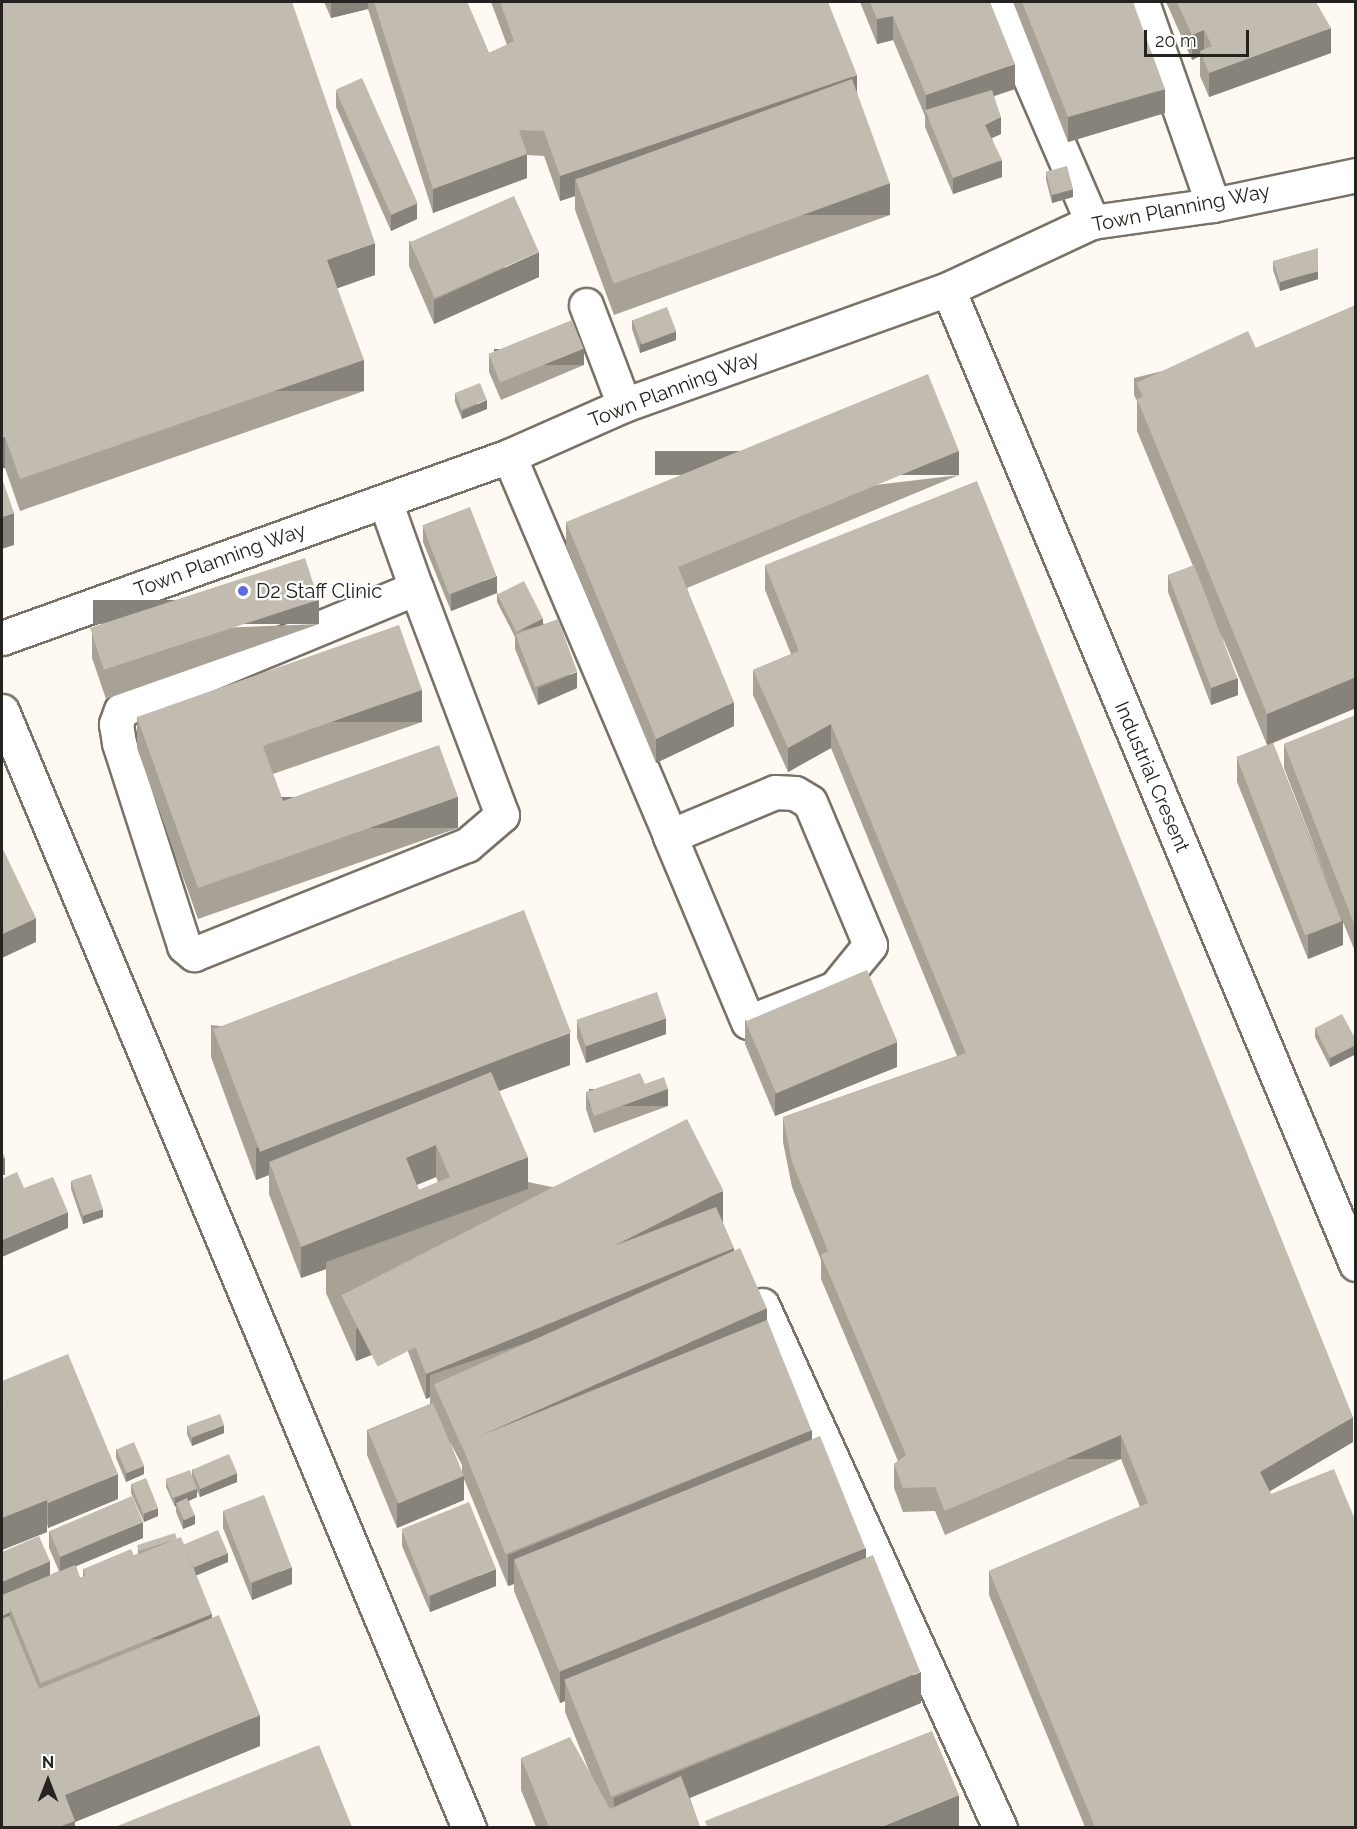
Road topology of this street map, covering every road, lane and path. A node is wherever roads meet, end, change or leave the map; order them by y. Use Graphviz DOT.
graph roads {
  1 [pos="997,2"];
  2 [pos="1142,2"];
  3 [pos="1356,175"];
  4 [pos="1213,206"];
  5 [pos="1092,222"];
  6 [pos="948,289"];
  7 [pos="586,305"];
  8 [pos="624,405"];
  9 [pos="509,456"];
  10 [pos="385,501"];
  11 [pos="416,588"];
  12 [pos="2,638"];
  13 [pos="2,711"];
  14 [pos="670,836"];
  15 [pos="1356,1264"];
  16 [pos="762,1305"];
  17 [pos="469,1827"];
  18 [pos="1000,1827"];
  1 -- 5 [label="main road"];
  2 -- 4 [label="main road"];
  3 -- 4 [label="main road, Town Planning Way"];
  4 -- 5 [label="main road, Town Planning Way"];
  5 -- 6 [label="main road, Town Planning Way"];
  6 -- 8 [label="main road, Town Planning Way"];
  6 -- 15 [label="main road, Industrial Cresent"];
  7 -- 8 [label="main road"];
  8 -- 9 [label="main road, Town Planning Way"];
  9 -- 10 [label="main road, Town Planning Way"];
  9 -- 14 [label="main road"];
  10 -- 11 [label="main road"];
  10 -- 12 [label="main road, Town Planning Way"];
  11 -- 11 [label="main road"];
  13 -- 17 [label="main road"];
  14 -- 14 [label="main road"];
  16 -- 18 [label="main road"];
}
